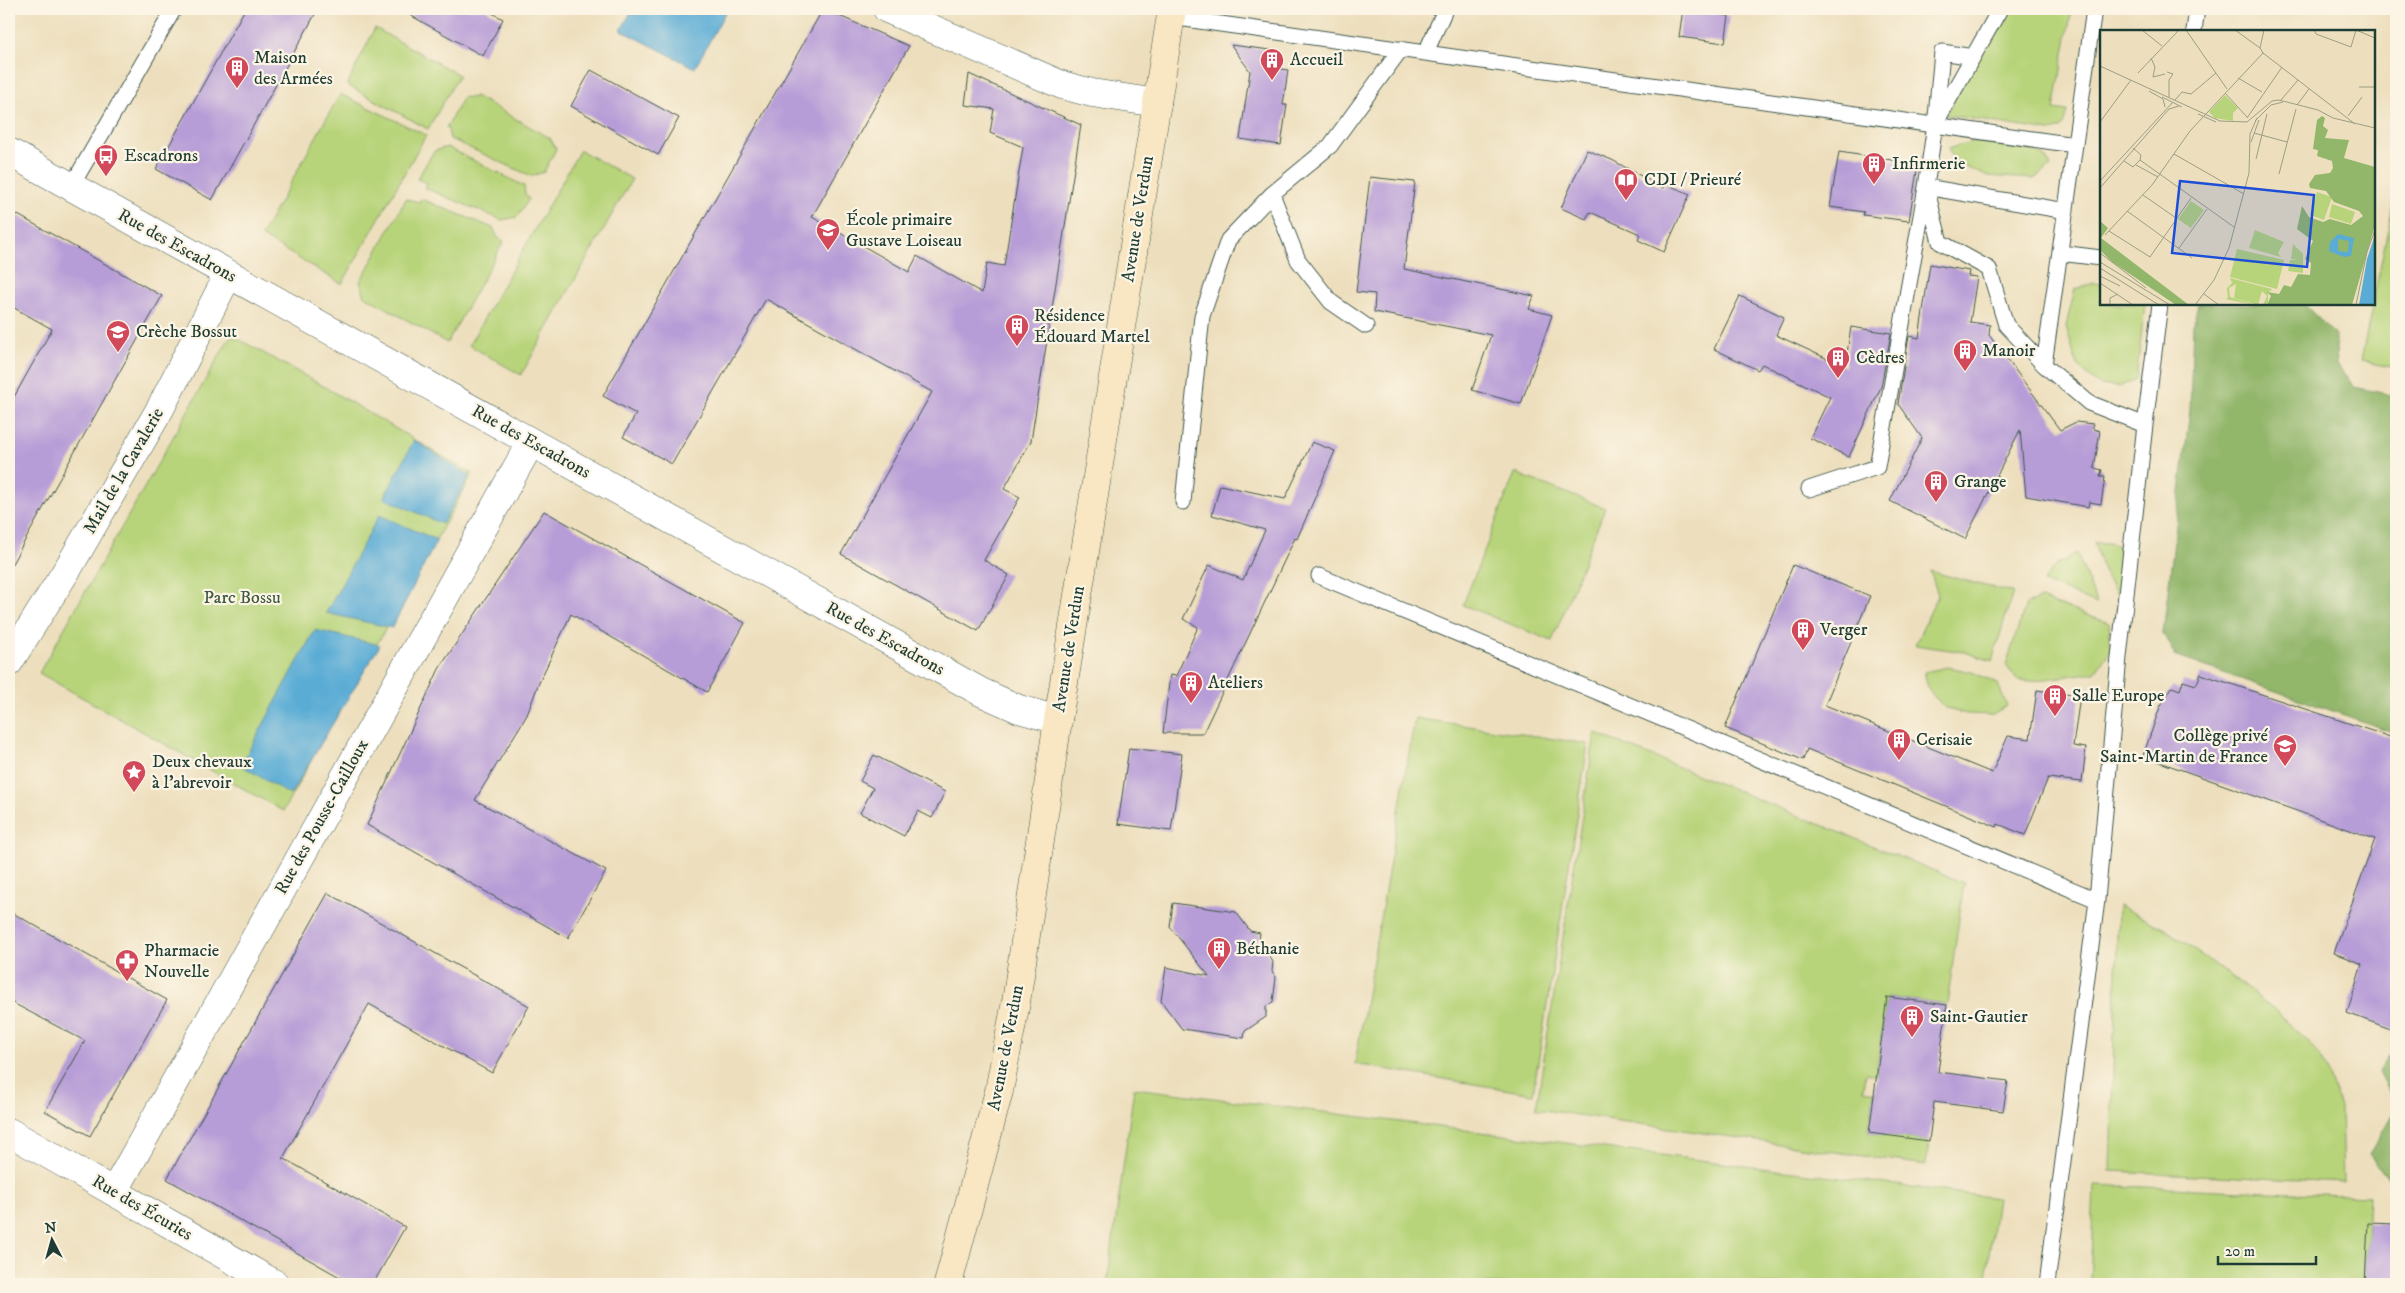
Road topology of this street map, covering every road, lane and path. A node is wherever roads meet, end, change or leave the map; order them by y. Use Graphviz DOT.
graph roads {
  1 [pos="887,9"];
  2 [pos="2000,9"];
  3 [pos="2094,9"];
  4 [pos="2197,9"];
  5 [pos="171,10"];
  6 [pos="1446,10"];
  7 [pos="1171,13"];
  8 [pos="2194,30"];
  9 [pos="1402,49"];
  10 [pos="1426,52"];
  11 [pos="1973,57"];
  12 [pos="1157,103"];
  13 [pos="1935,124"];
  14 [pos="2075,145"];
  15 [pos="9,152"];
  16 [pos="71,187"];
  17 [pos="1926,187"];
  18 [pos="1272,194"];
  19 [pos="2066,211"];
  20 [pos="2060,253"];
  21 [pos="2100,258"];
  22 [pos="228,275"];
  23 [pos="2160,305"];
  24 [pos="1366,326"];
  25 [pos="2044,365"];
  26 [pos="2145,425"];
  27 [pos="531,442"];
  28 [pos="1809,488"];
  29 [pos="1183,502"];
  30 [pos="1319,576"];
  31 [pos="9,662"];
  32 [pos="1058,720"];
  33 [pos="2097,900"];
  34 [pos="9,1132"];
  35 [pos="114,1192"];
  36 [pos="275,1284"];
  37 [pos="948,1284"];
  38 [pos="2047,1284"];
  1 -- 12 [label="street"];
  2 -- 11 [label="lane"];
  3 -- 14 [label="lane"];
  4 -- 8 [label="lane"];
  5 -- 16 [label="lane"];
  6 -- 10 [label="lane"];
  7 -- 9 [label="lane"];
  7 -- 12 [label="main road, Avenue de Verdun"];
  9 -- 10 [label="lane"];
  9 -- 18 [label="lane"];
  10 -- 13 [label="lane"];
  11 -- 13 [label="lane"];
  11 -- 13 [label="lane"];
  12 -- 32 [label="main road, Avenue de Verdun"];
  13 -- 14 [label="lane"];
  13 -- 17 [label="lane"];
  14 -- 19 [label="lane"];
  15 -- 16 [label="street, Rue des Escadrons"];
  16 -- 22 [label="street, Rue des Escadrons"];
  17 -- 19 [label="lane"];
  17 -- 25 [label="lane"];
  17 -- 28 [label="lane"];
  18 -- 24 [label="lane"];
  18 -- 29 [label="lane"];
  19 -- 20 [label="lane"];
  20 -- 21 [label="lane"];
  20 -- 25 [label="lane"];
  22 -- 27 [label="street, Rue des Escadrons"];
  22 -- 31 [label="street, Mail de la Cavalerie"];
  23 -- 26 [label="lane"];
  25 -- 26 [label="lane"];
  26 -- 33 [label="lane"];
  27 -- 32 [label="street, Rue des Escadrons"];
  27 -- 35 [label="street, Rue des Pousse-Cailloux"];
  30 -- 33 [label="lane"];
  32 -- 37 [label="main road, Avenue de Verdun"];
  33 -- 38 [label="lane"];
  34 -- 35 [label="street, Rue des Écuries"];
  35 -- 36 [label="street, Rue des Écuries"];
}
